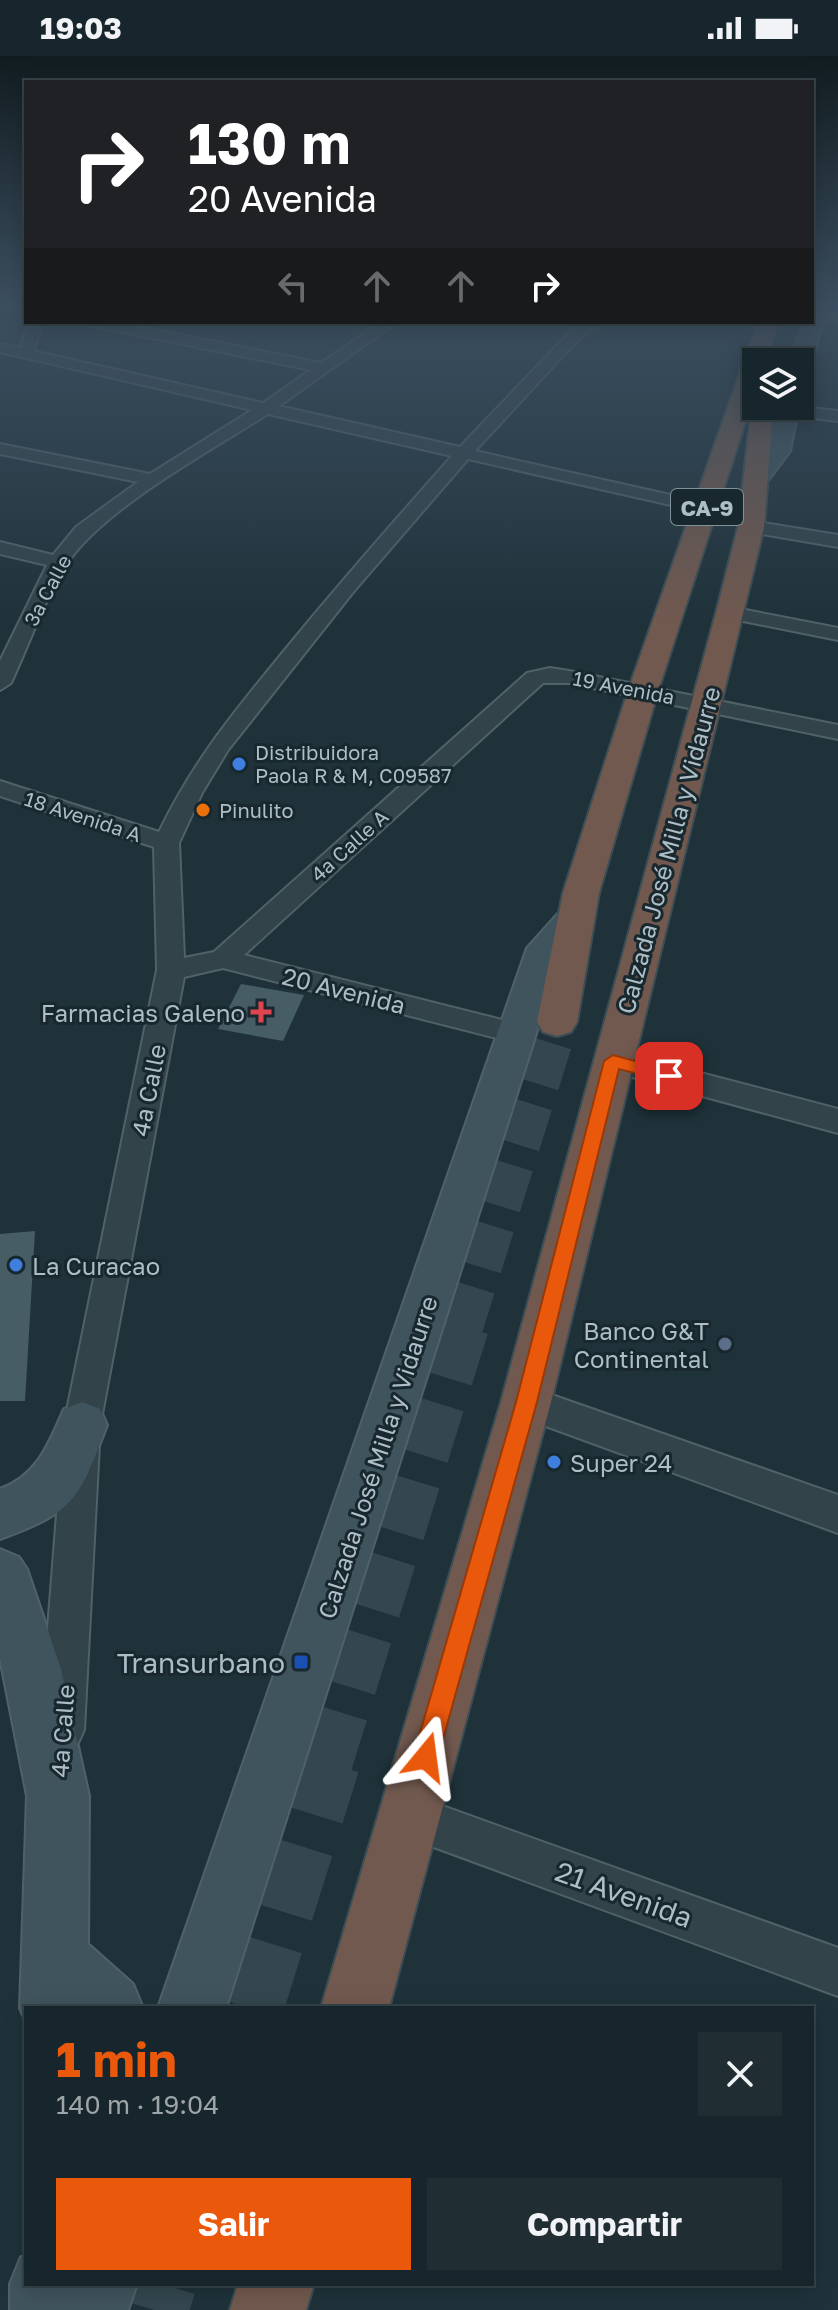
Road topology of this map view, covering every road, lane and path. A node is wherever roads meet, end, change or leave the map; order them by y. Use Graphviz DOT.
graph roads {
  1 [pos="258,413"];
  2 [pos="290,413"];
  3 [pos="501,413"];
  4 [pos="738,413"];
  5 [pos="780,420"];
  6 [pos="0,449"];
  7 [pos="468,452"];
  8 [pos="757,478"];
  9 [pos="153,480"];
  10 [pos="706,508"];
  11 [pos="751,527"];
  12 [pos="838,541"];
  13 [pos="0,548"];
  14 [pos="58,562"];
  15 [pos="676,596"];
  16 [pos="730,613"];
  17 [pos="838,634"];
  18 [pos="550,674"];
  19 [pos="0,683"];
  20 [pos="643,691"];
  21 [pos="706,703"];
  22 [pos="838,732"];
  23 [pos="0,788"];
  24 [pos="681,803"];
  25 [pos="166,843"];
  26 [pos="577,915"];
  27 [pos="223,959"];
  28 [pos="171,970"];
  29 [pos="537,1028"];
  30 [pos="613,1061"];
  31 [pos="838,1121"];
  32 [pos="526,1402"];
  33 [pos="82,1425"];
  34 [pos="0,1514"];
  35 [pos="838,1514"];
  36 [pos="0,1576"];
  37 [pos="58,1796"];
  38 [pos="409,1816"];
  39 [pos="838,1972"];
  40 [pos="54,1983"];
  41 [pos="105,2006"];
  42 [pos="193,2006"];
  43 [pos="356,2006"];
  44 [pos="48,2286"];
  45 [pos="98,2286"];
  46 [pos="275,2286"];
  47 [pos="48,2310"];
  48 [pos="90,2310"];
  49 [pos="268,2310"];
  1 -- 9 [label="street, 3a Calle"];
  2 -- 7 [label="street"];
  3 -- 7 [label="street, 4a Calle"];
  4 -- 10 [label="highway, Calzada José Milla y Vidaurre / CA-9"];
  5 -- 8 [label="main road, Calzada José Milla y Vidaurre / CA-9"];
  6 -- 9 [label="street"];
  7 -- 10 [label="street"];
  7 -- 25 [label="street, 4a Calle"];
  8 -- 11 [label="highway, Calzada José Milla y Vidaurre / CA-9"];
  9 -- 14 [label="street, 3a Calle"];
  10 -- 15 [label="highway, Calzada José Milla y Vidaurre / CA-9"];
  11 -- 12 [label="street"];
  11 -- 16 [label="highway, Calzada José Milla y Vidaurre / CA-9"];
  13 -- 14 [label="street"];
  14 -- 19 [label="street, 3a Calle"];
  15 -- 20 [label="highway, Calzada José Milla y Vidaurre / CA-9"];
  15 -- 21 [label="highway"];
  16 -- 17 [label="street"];
  16 -- 21 [label="highway, Calzada José Milla y Vidaurre / CA-9"];
  18 -- 20 [label="street, 19 Avenida"];
  18 -- 27 [label="street, 4a Calle A"];
  20 -- 21 [label="street, 19 Avenida"];
  20 -- 24 [label="highway"];
  20 -- 26 [label="highway, Calzada José Milla y Vidaurre / CA-9"];
  21 -- 22 [label="street, 19 Avenida"];
  21 -- 24 [label="highway, Calzada José Milla y Vidaurre / CA-9"];
  23 -- 25 [label="street, 18 Avenida A"];
  24 -- 30 [label="highway, Calzada José Milla y Vidaurre / CA-9"];
  25 -- 28 [label="street, 4a Calle"];
  26 -- 29 [label="main road, Calzada José Milla y Vidaurre / CA-9"];
  27 -- 28 [label="street, 20 Avenida"];
  27 -- 29 [label="street, 20 Avenida"];
  28 -- 33 [label="street, 4a Calle"];
  29 -- 42 [label="main road, Calzada José Milla y Vidaurre / CA-9"];
  30 -- 31 [label="street"];
  30 -- 32 [label="highway, Calzada José Milla y Vidaurre / CA-9"];
  32 -- 35 [label="street"];
  32 -- 38 [label="highway, Calzada José Milla y Vidaurre / CA-9"];
  33 -- 34 [label="main road"];
  33 -- 37 [label="street, 4a Calle"];
  36 -- 37 [label="main road"];
  37 -- 40 [label="main road, 4a Calle"];
  38 -- 39 [label="street, 21 Avenida"];
  38 -- 43 [label="highway, Calzada José Milla y Vidaurre / CA-9"];
  40 -- 41 [label="main road"];
  44 -- 47 [label="main road"];
  45 -- 48 [label="main road"];
  46 -- 49 [label="highway"];
}
